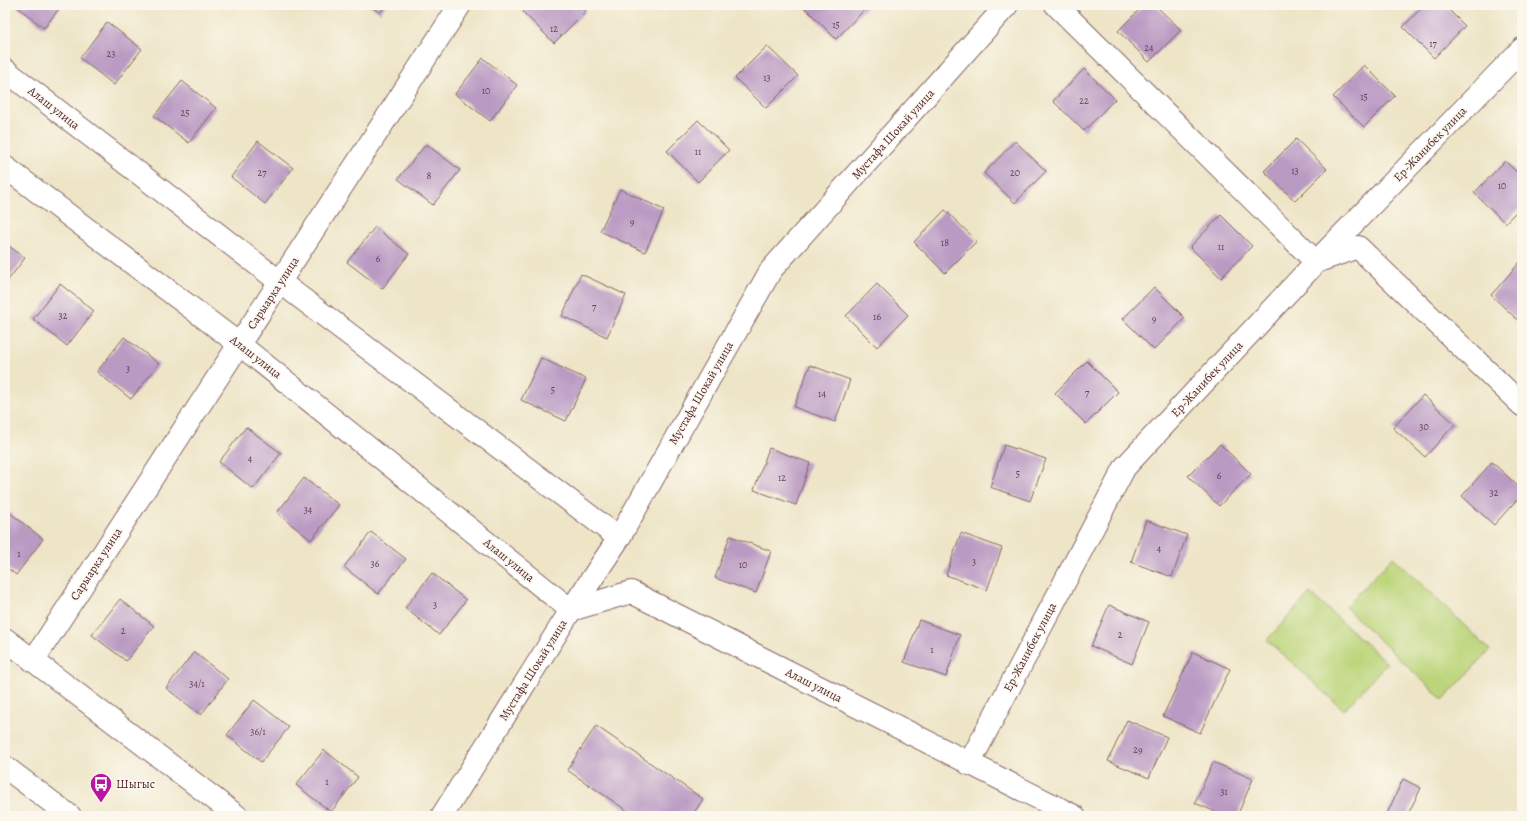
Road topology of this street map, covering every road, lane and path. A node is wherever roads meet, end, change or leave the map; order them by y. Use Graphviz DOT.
graph roads {
  1 [pos="460,5"];
  2 [pos="1007,5"];
  3 [pos="1056,5"];
  4 [pos="1522,49"];
  5 [pos="5,70"];
  6 [pos="5,167"];
  7 [pos="1316,262"];
  8 [pos="280,282"];
  9 [pos="240,344"];
  10 [pos="1522,405"];
  11 [pos="619,538"];
  12 [pos="571,610"];
  13 [pos="5,639"];
  14 [pos="33,661"];
  15 [pos="969,764"];
  16 [pos="5,767"];
  17 [pos="70,816"];
  18 [pos="237,816"];
  19 [pos="442,816"];
  20 [pos="1074,816"];
  1 -- 8 [label="street, Сарыарка улица"];
  2 -- 11 [label="street, Мустафа Шокай улица"];
  3 -- 7 [label="street"];
  4 -- 7 [label="street, Ер-Жанибек улица"];
  5 -- 8 [label="street, Алаш улица"];
  6 -- 9 [label="street, Алаш улица"];
  7 -- 10 [label="street"];
  7 -- 15 [label="street, Ер-Жанибек улица"];
  8 -- 9 [label="street, Сарыарка улица"];
  8 -- 11 [label="street, Алаш улица"];
  9 -- 12 [label="street, Алаш улица"];
  9 -- 14 [label="street, Сарыарка улица"];
  11 -- 12 [label="street, Мустафа Шокай улица"];
  12 -- 15 [label="street, Алаш улица"];
  12 -- 19 [label="street, Мустафа Шокай улица"];
  13 -- 14 [label="street"];
  14 -- 18 [label="street"];
  15 -- 20 [label="street, Алаш улица"];
  16 -- 17 [label="street"];
}
